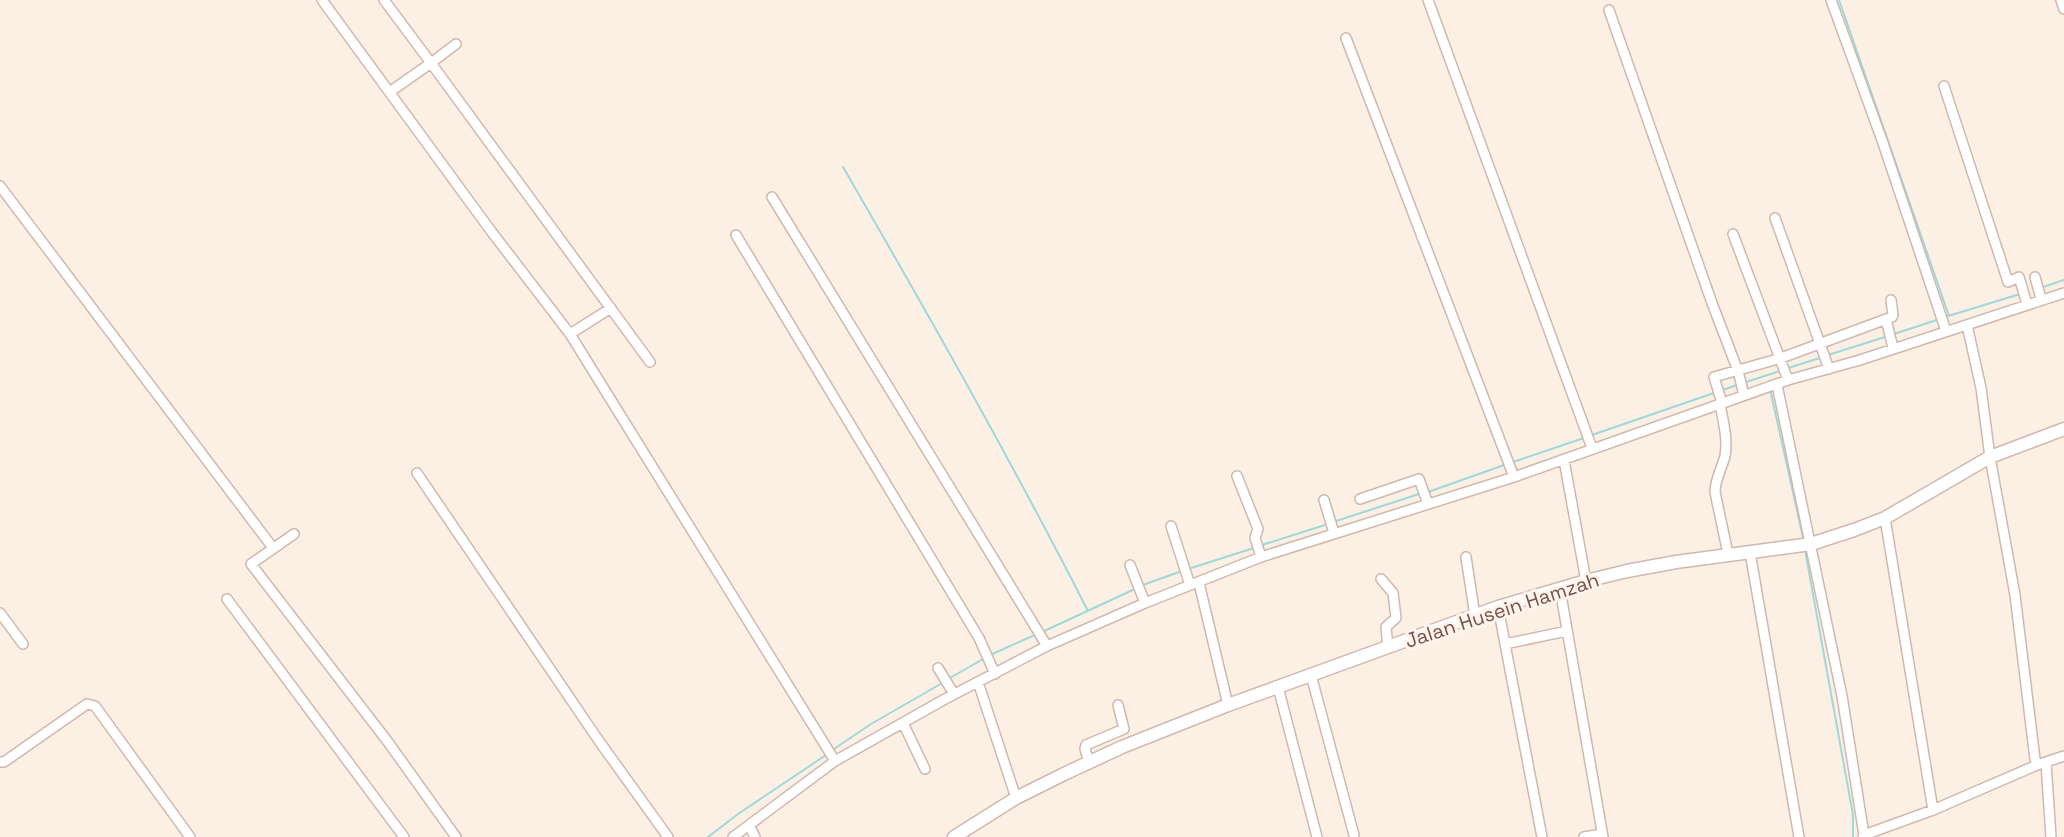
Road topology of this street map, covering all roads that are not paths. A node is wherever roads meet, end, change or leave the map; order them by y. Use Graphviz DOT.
graph roads {
  1 [pos="322,0"];
  2 [pos="384,0"];
  3 [pos="1428,0"];
  4 [pos="1831,0"];
  5 [pos="2061,0"];
  6 [pos="2064,9"];
  7 [pos="1609,10"];
  8 [pos="1346,38"];
  9 [pos="456,44"];
  10 [pos="431,63"];
  11 [pos="1944,86"];
  12 [pos="390,91"];
  13 [pos="0,186"];
  14 [pos="772,197"];
  15 [pos="1775,218"];
  16 [pos="1733,234"];
  17 [pos="736,235"];
  18 [pos="2036,279"];
  19 [pos="2064,292"];
  20 [pos="2040,297"];
  21 [pos="1891,300"];
  22 [pos="2027,304"];
  23 [pos="611,308"];
  24 [pos="1886,321"];
  25 [pos="1967,325"];
  26 [pos="1945,327"];
  27 [pos="570,334"];
  28 [pos="1892,343"];
  29 [pos="1821,348"];
  30 [pos="1781,359"];
  31 [pos="650,362"];
  32 [pos="1829,368"];
  33 [pos="1738,372"];
  34 [pos="1788,380"];
  35 [pos="1773,386"];
  36 [pos="1744,395"];
  37 [pos="1721,402"];
  38 [pos="2064,429"];
  39 [pos="1592,446"];
  40 [pos="1990,458"];
  41 [pos="1564,460"];
  42 [pos="417,473"];
  43 [pos="1513,473"];
  44 [pos="1237,477"];
  45 [pos="1324,500"];
  46 [pos="1360,500"];
  47 [pos="1427,502"];
  48 [pos="1885,518"];
  49 [pos="1171,526"];
  50 [pos="1334,531"];
  51 [pos="294,534"];
  52 [pos="1806,545"];
  53 [pos="273,548"];
  54 [pos="1750,552"];
  55 [pos="1260,554"];
  56 [pos="1728,554"];
  57 [pos="1466,557"];
  58 [pos="1131,565"];
  59 [pos="1381,579"];
  60 [pos="1586,581"];
  61 [pos="1193,583"];
  62 [pos="1560,589"];
  63 [pos="227,599"];
  64 [pos="1144,600"];
  65 [pos="1498,607"];
  66 [pos="0,613"];
  67 [pos="1475,616"];
  68 [pos="1567,631"];
  69 [pos="23,644"];
  70 [pos="1505,644"];
  71 [pos="1046,645"];
  72 [pos="1388,648"];
  73 [pos="938,668"];
  74 [pos="994,673"];
  75 [pos="1311,675"];
  76 [pos="978,682"];
  77 [pos="1278,687"];
  78 [pos="954,694"];
  79 [pos="1118,705"];
  80 [pos="1228,705"];
  81 [pos="903,723"];
  82 [pos="2064,756"];
  83 [pos="834,761"];
  84 [pos="0,762"];
  85 [pos="1089,762"];
  86 [pos="2041,764"];
  87 [pos="925,770"];
  88 [pos="1016,798"];
  89 [pos="1933,810"];
  90 [pos="749,825"];
  91 [pos="967,833"];
  92 [pos="1354,835"];
  93 [pos="1602,835"];
  94 [pos="1864,836"];
  95 [pos="190,837"];
  96 [pos="404,837"];
  97 [pos="456,837"];
  98 [pos="668,837"];
  99 [pos="732,837"];
  100 [pos="755,837"];
  101 [pos="954,837"];
  102 [pos="1317,837"];
  103 [pos="1542,837"];
  104 [pos="1584,837"];
  105 [pos="1799,837"];
  106 [pos="2051,837"];
  1 -- 12 [label="street"];
  2 -- 10 [label="street"];
  3 -- 39 [label="street"];
  4 -- 26 [label="street"];
  5 -- 6 [label="street"];
  7 -- 33 [label="street"];
  8 -- 43 [label="street"];
  9 -- 10 [label="street"];
  10 -- 12 [label="street"];
  10 -- 23 [label="street"];
  11 -- 22 [label="street"];
  12 -- 27 [label="street"];
  13 -- 53 [label="street"];
  14 -- 71 [label="street"];
  15 -- 29 [label="street"];
  16 -- 30 [label="street"];
  17 -- 74 [label="street"];
  18 -- 20 [label="street"];
  19 -- 20 [label="street"];
  20 -- 22 [label="street"];
  21 -- 24 [label="street"];
  22 -- 25 [label="street"];
  23 -- 27 [label="street"];
  23 -- 31 [label="street"];
  24 -- 28 [label="street"];
  24 -- 29 [label="street"];
  25 -- 26 [label="street"];
  25 -- 40 [label="street"];
  26 -- 28 [label="street"];
  27 -- 83 [label="street"];
  28 -- 32 [label="street"];
  29 -- 30 [label="street"];
  29 -- 32 [label="street"];
  30 -- 33 [label="street"];
  30 -- 34 [label="street"];
  32 -- 34 [label="street"];
  33 -- 36 [label="street"];
  33 -- 37 [label="street"];
  34 -- 35 [label="street"];
  35 -- 36 [label="street"];
  35 -- 52 [label="street"];
  36 -- 37 [label="street"];
  37 -- 39 [label="street"];
  37 -- 56 [label="street"];
  38 -- 40 [label="street, Jalan Husein Hamzah"];
  39 -- 41 [label="street"];
  40 -- 48 [label="street, Jalan Husein Hamzah"];
  40 -- 86 [label="street"];
  41 -- 43 [label="street"];
  41 -- 60 [label="street"];
  42 -- 98 [label="street"];
  43 -- 47 [label="street"];
  44 -- 55 [label="street"];
  45 -- 50 [label="street"];
  46 -- 47 [label="street"];
  47 -- 50 [label="street"];
  48 -- 52 [label="street, Jalan Husein Hamzah"];
  48 -- 89 [label="street"];
  49 -- 61 [label="street"];
  50 -- 55 [label="street"];
  51 -- 53 [label="street"];
  52 -- 54 [label="street, Jalan Husein Hamzah"];
  52 -- 94 [label="street"];
  53 -- 97 [label="street"];
  54 -- 56 [label="street, Jalan Husein Hamzah"];
  54 -- 105 [label="street"];
  55 -- 61 [label="street"];
  56 -- 60 [label="street, Jalan Husein Hamzah"];
  57 -- 67 [label="street"];
  58 -- 64 [label="street"];
  59 -- 72 [label="street"];
  60 -- 62 [label="street, Jalan Husein Hamzah"];
  61 -- 64 [label="street"];
  61 -- 80 [label="street"];
  62 -- 65 [label="street, Jalan Husein Hamzah"];
  62 -- 68 [label="street"];
  63 -- 96 [label="street"];
  64 -- 71 [label="street"];
  65 -- 67 [label="street, Jalan Husein Hamzah"];
  65 -- 70 [label="street"];
  66 -- 69 [label="street"];
  67 -- 72 [label="street, Jalan Husein Hamzah"];
  68 -- 70 [label="street"];
  68 -- 93 [label="street"];
  70 -- 103 [label="street"];
  71 -- 74 [label="street"];
  72 -- 75 [label="street, Jalan Husein Hamzah"];
  73 -- 78 [label="street"];
  74 -- 76 [label="street"];
  75 -- 77 [label="street, Jalan Husein Hamzah"];
  75 -- 92 [label="street"];
  76 -- 78 [label="street"];
  76 -- 88 [label="street"];
  77 -- 80 [label="street, Jalan Husein Hamzah"];
  77 -- 102 [label="street"];
  78 -- 81 [label="street"];
  79 -- 85 [label="street"];
  80 -- 85 [label="street, Jalan Husein Hamzah"];
  81 -- 83 [label="street"];
  81 -- 87 [label="street"];
  82 -- 86 [label="street"];
  83 -- 90 [label="street"];
  84 -- 95 [label="street"];
  85 -- 88 [label="street, Jalan Husein Hamzah"];
  86 -- 89 [label="street"];
  86 -- 106 [label="street"];
  88 -- 91 [label="street, Jalan Husein Hamzah"];
  89 -- 94 [label="street"];
  90 -- 99 [label="street"];
  90 -- 100 [label="street"];
  91 -- 101 [label="street, Jalan Husein Hamzah"];
  93 -- 104 [label="street"];
}
